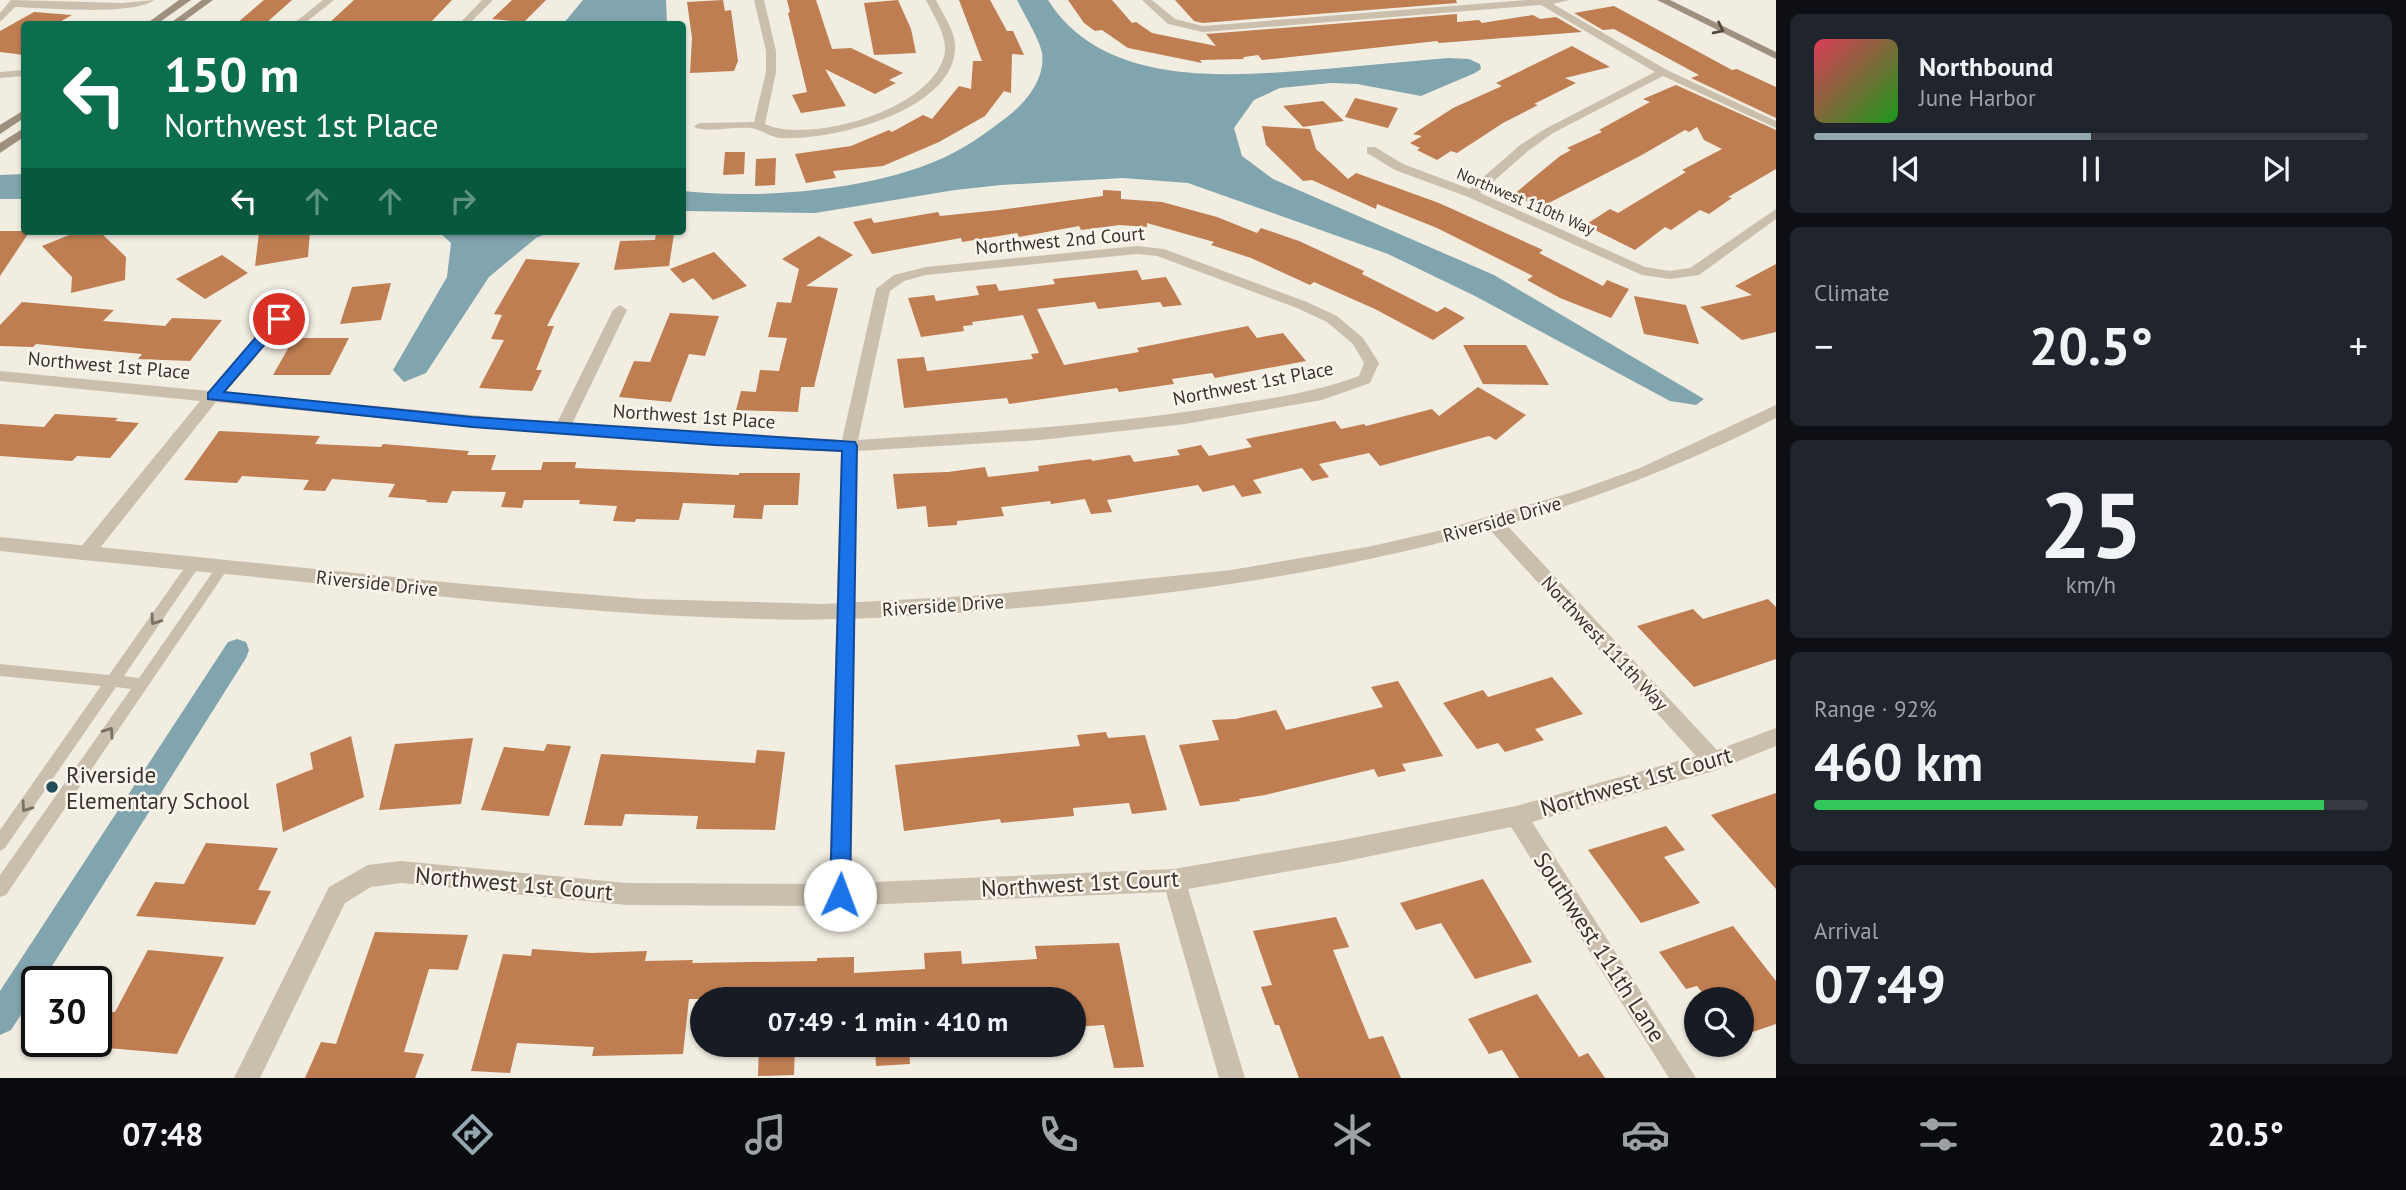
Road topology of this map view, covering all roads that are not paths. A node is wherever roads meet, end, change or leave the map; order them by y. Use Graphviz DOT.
graph roads {
  1 [pos="149,0"];
  2 [pos="186,0"];
  3 [pos="208,0"];
  4 [pos="329,0"];
  5 [pos="488,0"];
  6 [pos="760,0"];
  7 [pos="931,0"];
  8 [pos="1147,0"];
  9 [pos="1564,0"];
  10 [pos="1662,0"];
  11 [pos="1688,0"];
  12 [pos="1541,1"];
  13 [pos="15,2"];
  14 [pos="0,19"];
  15 [pos="155,21"];
  16 [pos="178,21"];
  17 [pos="302,21"];
  18 [pos="467,21"];
  19 [pos="1776,44"];
  20 [pos="1776,56"];
  21 [pos="1662,72"];
  22 [pos="21,73"];
  23 [pos="0,75"];
  24 [pos="21,115"];
  25 [pos="1776,125"];
  26 [pos="700,126"];
  27 [pos="759,126"];
  28 [pos="0,130"];
  29 [pos="21,134"];
  30 [pos="1,148"];
  31 [pos="1371,150"];
  32 [pos="1472,194"];
  33 [pos="1776,213"];
  34 [pos="296,300"];
  35 [pos="620,310"];
  36 [pos="1372,363"];
  37 [pos="0,376"];
  38 [pos="213,396"];
  39 [pos="1776,411"];
  40 [pos="562,428"];
  41 [pos="849,446"];
  42 [pos="1496,525"];
  43 [pos="8,545"];
  44 [pos="86,553"];
  45 [pos="0,554"];
  46 [pos="194,564"];
  47 [pos="223,567"];
  48 [pos="847,612"];
  49 [pos="0,670"];
  50 [pos="113,681"];
  51 [pos="142,684"];
  52 [pos="1776,737"];
  53 [pos="1714,761"];
  54 [pos="1516,816"];
  55 [pos="0,843"];
  56 [pos="1174,880"];
  57 [pos="0,889"];
  58 [pos="840,895"];
  59 [pos="247,1078"];
  60 [pos="1232,1078"];
  61 [pos="1683,1078"];
  1 -- 13 [label="street"];
  2 -- 15 [label="main road"];
  3 -- 16 [label="main road"];
  4 -- 17 [label="street"];
  5 -- 18 [label="street"];
  6 -- 27 [label="street"];
  7 -- 27 [label="street"];
  8 -- 12 [label="street"];
  9 -- 12 [label="street"];
  10 -- 20 [label="main road, one-way"];
  11 -- 19 [label="main road"];
  12 -- 21 [label="street"];
  13 -- 14 [label="street"];
  21 -- 25 [label="street"];
  21 -- 32 [label="street"];
  22 -- 23 [label="street"];
  24 -- 28 [label="main road"];
  26 -- 27 [label="street"];
  29 -- 30 [label="main road"];
  31 -- 32 [label="street, Northwest 110th Way"];
  32 -- 33 [label="street, Northwest 110th Way"];
  34 -- 38 [label="street"];
  35 -- 40 [label="street"];
  36 -- 41 [label="street, Northwest 1st Place"];
  36 -- 41 [label="street, Northwest 2nd Court"];
  37 -- 38 [label="street, Northwest 1st Place"];
  38 -- 40 [label="street, Northwest 1st Place"];
  38 -- 44 [label="street"];
  39 -- 42 [label="street, Riverside Drive"];
  40 -- 41 [label="street, Northwest 1st Place"];
  41 -- 48 [label="street"];
  42 -- 48 [label="street, Riverside Drive"];
  42 -- 53 [label="street, Northwest 111th Way"];
  43 -- 44 [label="street, Riverside Drive"];
  43 -- 45 [label="lane"];
  44 -- 46 [label="street, Riverside Drive"];
  46 -- 47 [label="street, Riverside Drive"];
  46 -- 50 [label="lane, one-way"];
  47 -- 48 [label="street, Riverside Drive"];
  47 -- 51 [label="lane"];
  48 -- 58 [label="street"];
  49 -- 50 [label="lane"];
  50 -- 51 [label="lane"];
  50 -- 55 [label="lane, one-way"];
  57 -- 51 [label="lane, one-way"];
  52 -- 53 [label="street, Northwest 1st Court"];
  53 -- 54 [label="street, Northwest 1st Court"];
  54 -- 56 [label="street, Northwest 1st Court"];
  54 -- 61 [label="street, Southwest 111th Lane"];
  56 -- 58 [label="street, Northwest 1st Court"];
  56 -- 60 [label="street"];
  58 -- 59 [label="street, Northwest 1st Court"];
}
